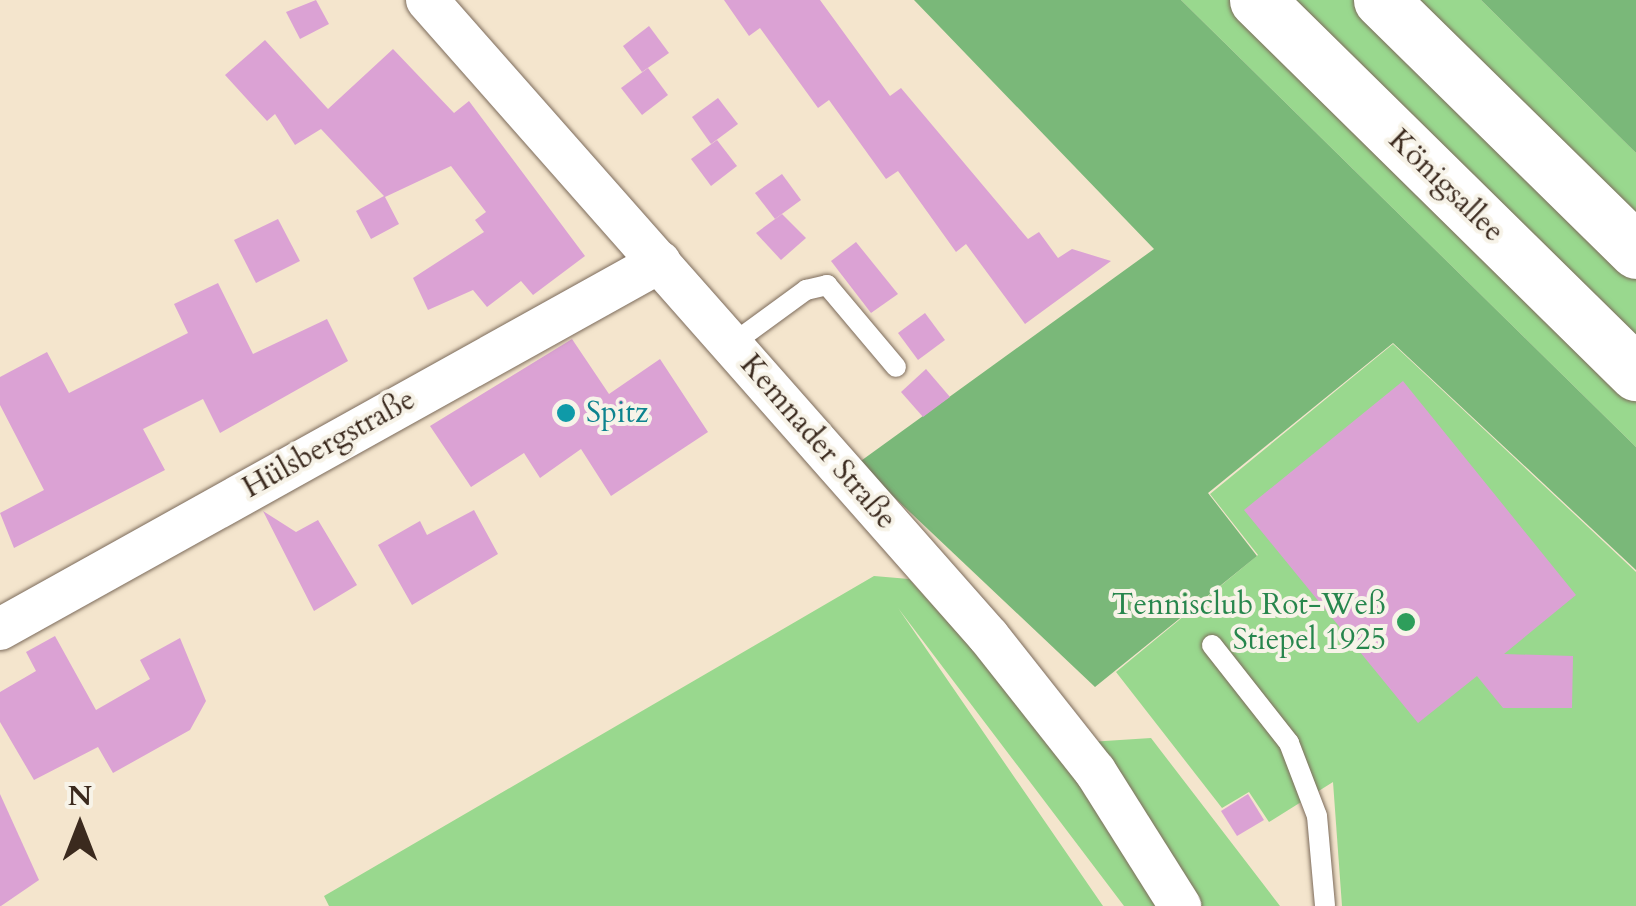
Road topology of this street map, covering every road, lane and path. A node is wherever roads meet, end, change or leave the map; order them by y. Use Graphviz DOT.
graph roads {
  1 [pos="427,0"];
  2 [pos="1257,0"];
  3 [pos="1381,0"];
  4 [pos="1636,251"];
  5 [pos="660,262"];
  6 [pos="732,344"];
  7 [pos="896,367"];
  8 [pos="1636,372"];
  9 [pos="0,629"];
  10 [pos="1212,645"];
  11 [pos="1180,906"];
  12 [pos="1324,906"];
  1 -- 5 [label="street, Kemnader Straße"];
  2 -- 8 [label="main road, Königsallee"];
  3 -- 4 [label="main road"];
  5 -- 6 [label="street, Kemnader Straße"];
  5 -- 9 [label="street, Hülsbergstraße"];
  6 -- 7 [label="lane"];
  6 -- 11 [label="street, Kemnader Straße"];
  10 -- 12 [label="lane"];
}
